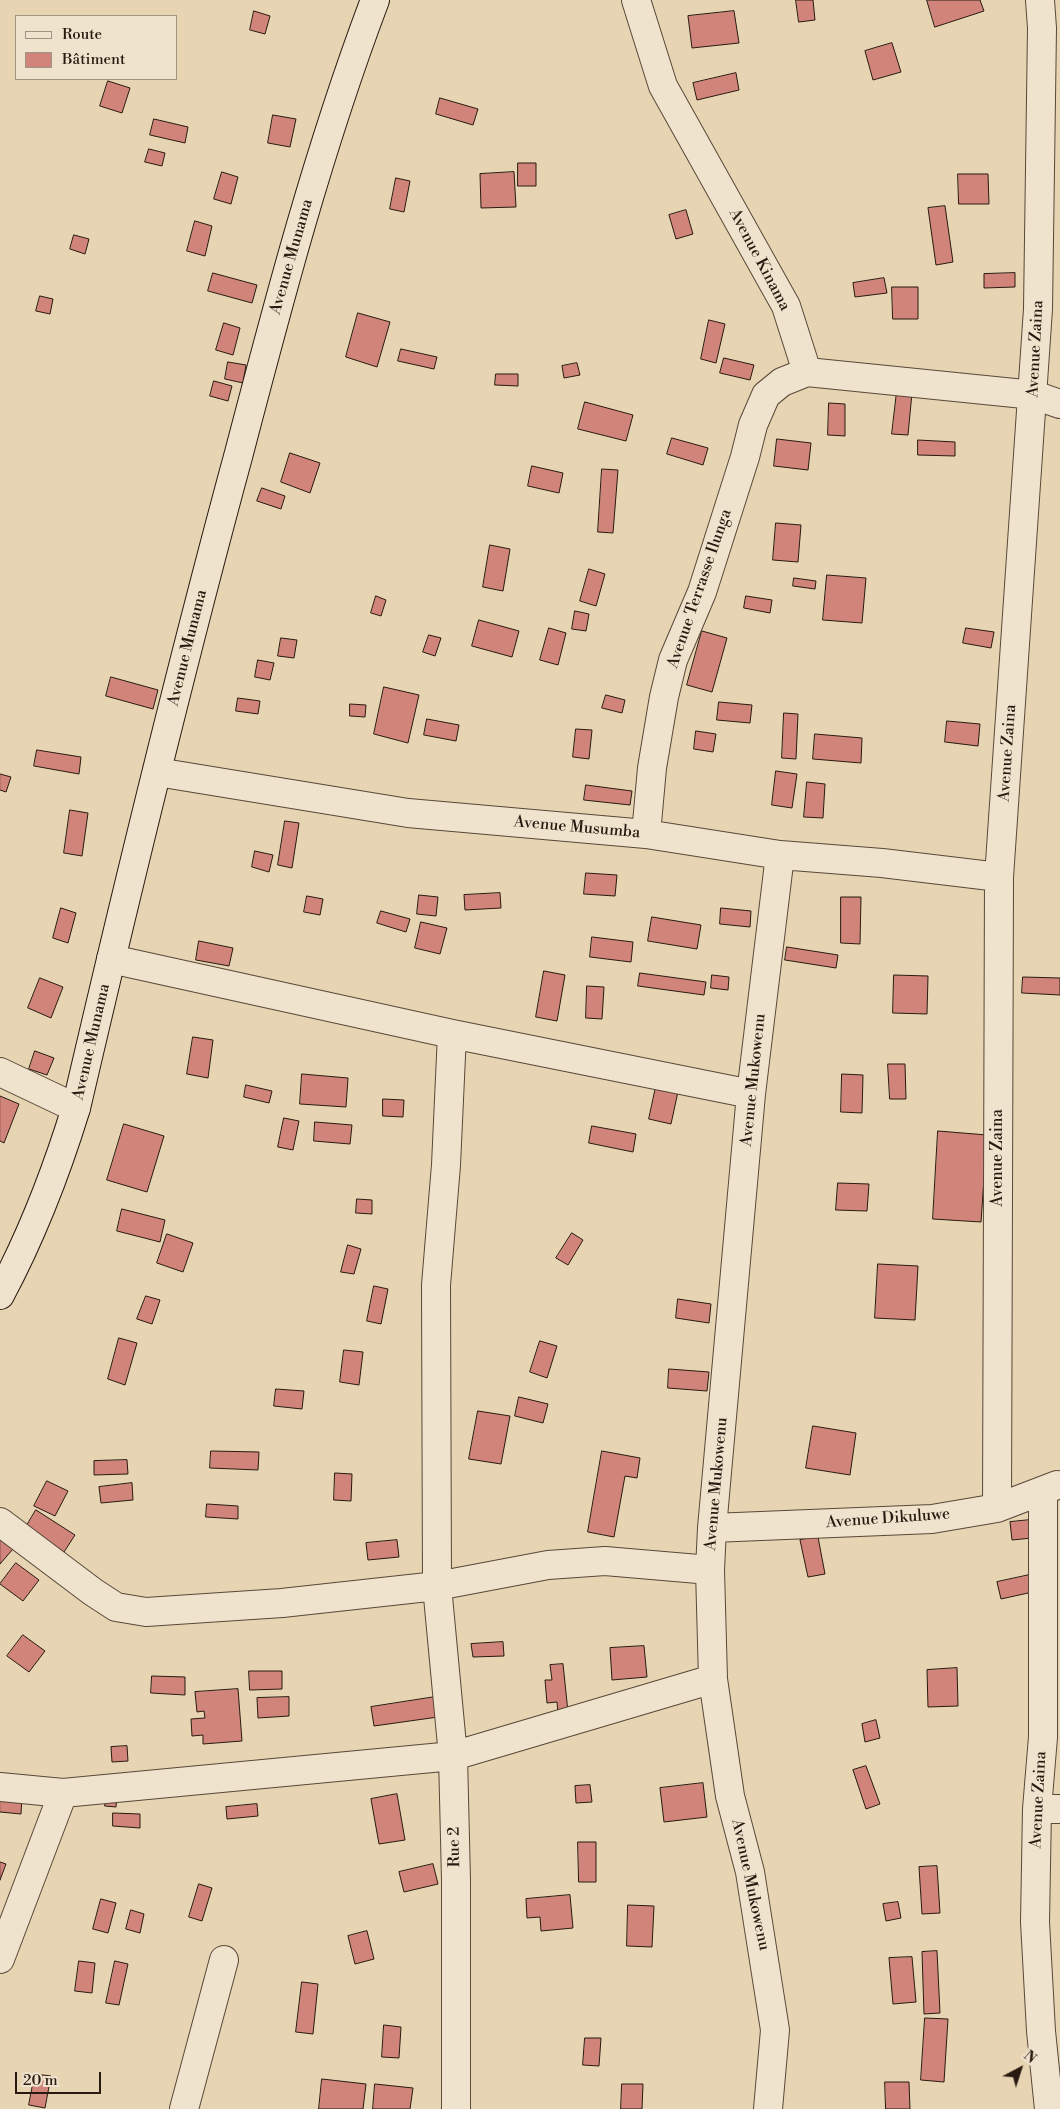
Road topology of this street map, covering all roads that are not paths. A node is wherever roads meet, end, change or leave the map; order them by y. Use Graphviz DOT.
graph roads {
  1 [pos="375,0"];
  2 [pos="636,0"];
  3 [pos="1040,0"];
  4 [pos="807,372"];
  5 [pos="1034,395"];
  6 [pos="1060,404"];
  7 [pos="157,772"];
  8 [pos="646,834"];
  9 [pos="780,855"];
  10 [pos="999,877"];
  11 [pos="111,959"];
  12 [pos="452,1034"];
  13 [pos="0,1072"];
  14 [pos="751,1094"];
  15 [pos="76,1108"];
  16 [pos="0,1295"];
  17 [pos="1052,1487"];
  18 [pos="997,1508"];
  19 [pos="0,1522"];
  20 [pos="712,1528"];
  21 [pos="710,1570"];
  22 [pos="438,1586"];
  23 [pos="713,1679"];
  24 [pos="453,1756"];
  25 [pos="0,1787"];
  26 [pos="63,1793"];
  27 [pos="1049,1808"];
  28 [pos="0,1959"];
  29 [pos="224,1960"];
  30 [pos="184,2109"];
  31 [pos="456,2109"];
  32 [pos="768,2109"];
  33 [pos="1049,2109"];
  1 -- 7 [label="street, Avenue Munama"];
  2 -- 4 [label="street, Avenue Kinama"];
  3 -- 5 [label="street, Avenue Zaina"];
  4 -- 5 [label="street"];
  4 -- 8 [label="street, Avenue Terrasse Ilunga"];
  5 -- 6 [label="street"];
  5 -- 10 [label="street, Avenue Zaina"];
  7 -- 8 [label="street, Avenue Musumba"];
  7 -- 11 [label="street, Avenue Munama"];
  8 -- 9 [label="street, Avenue Musumba"];
  9 -- 10 [label="street, Avenue Musumba"];
  9 -- 14 [label="street, Avenue Mukowenu"];
  10 -- 18 [label="street, Avenue Zaina"];
  11 -- 12 [label="street"];
  11 -- 15 [label="street, Avenue Munama"];
  12 -- 14 [label="street"];
  12 -- 22 [label="street, Rue 2"];
  13 -- 15 [label="street"];
  14 -- 20 [label="street, Avenue Mukowenu"];
  15 -- 16 [label="street, Avenue Munama"];
  17 -- 18 [label="street, Avenue Dikuluwe"];
  17 -- 27 [label="street, Avenue Zaina"];
  18 -- 20 [label="street, Avenue Dikuluwe"];
  19 -- 22 [label="street"];
  20 -- 21 [label="street, Avenue Mukowenu"];
  21 -- 22 [label="street"];
  21 -- 23 [label="street, Avenue Mukowenu"];
  22 -- 24 [label="street, Rue 2"];
  23 -- 24 [label="street"];
  23 -- 32 [label="street, Avenue Mukowenu"];
  24 -- 26 [label="street"];
  24 -- 31 [label="street, Rue 2"];
  25 -- 26 [label="street"];
  26 -- 28 [label="street"];
  27 -- 33 [label="street, Avenue Zaina"];
  29 -- 30 [label="street"];
}
